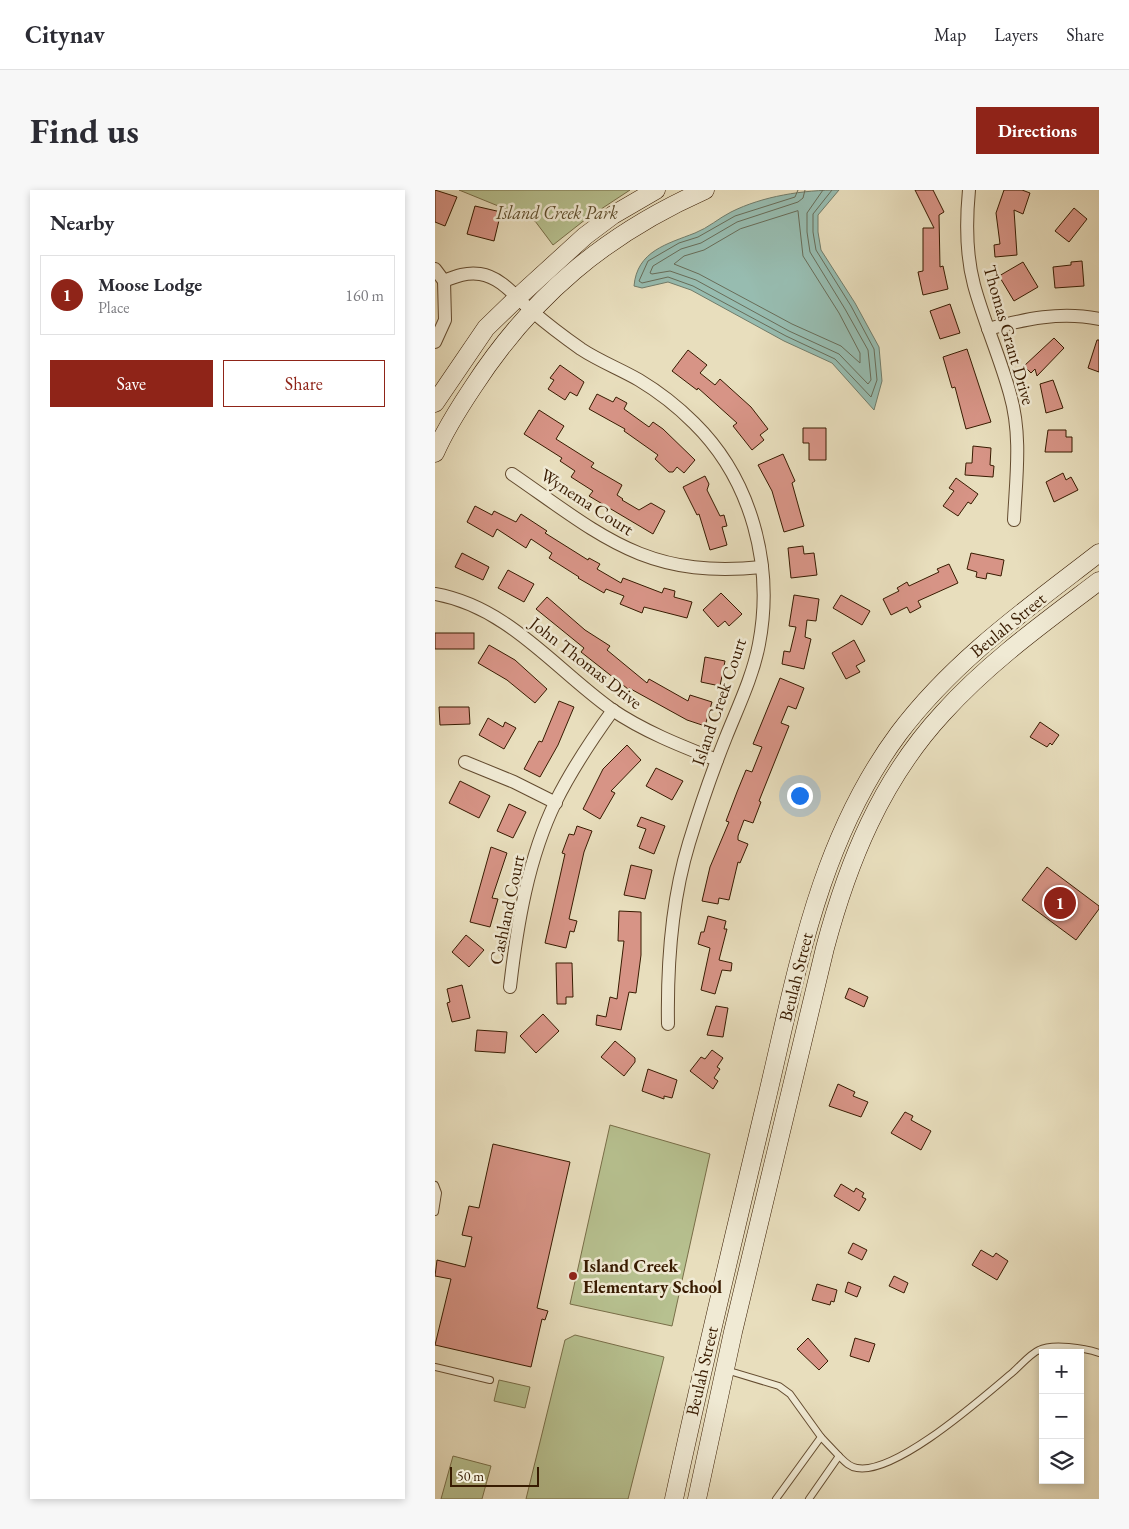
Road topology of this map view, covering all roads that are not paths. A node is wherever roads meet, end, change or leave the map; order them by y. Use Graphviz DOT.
graph roads {
  1 [pos="656,190"];
  2 [pos="705,190"];
  3 [pos="969,190"];
  4 [pos="435,269"];
  5 [pos="444,281"];
  6 [pos="517,298"];
  7 [pos="532,311"];
  8 [pos="1099,319"];
  9 [pos="988,329"];
  10 [pos="435,342"];
  11 [pos="435,402"];
  12 [pos="435,453"];
  13 [pos="512,474"];
  14 [pos="1014,520"];
  15 [pos="1099,553"];
  16 [pos="762,567"];
  17 [pos="1099,581"];
  18 [pos="435,594"];
  19 [pos="613,710"];
  20 [pos="717,760"];
  21 [pos="465,762"];
  22 [pos="555,803"];
  23 [pos="510,987"];
  24 [pos="668,1024"];
  25 [pos="435,1185"];
  26 [pos="435,1212"];
  27 [pos="1099,1353"];
  28 [pos="703,1365"];
  29 [pos="435,1367"];
  30 [pos="724,1370"];
  31 [pos="490,1380"];
  32 [pos="821,1437"];
  33 [pos="839,1456"];
  34 [pos="675,1499"];
  35 [pos="697,1499"];
  36 [pos="776,1499"];
  37 [pos="809,1499"];
  1 -- 6 [label="main road"];
  2 -- 7 [label="main road"];
  3 -- 9 [label="street, Thomas Grant Drive"];
  4 -- 5 [label="street"];
  5 -- 6 [label="street, Island Creek Court"];
  5 -- 10 [label="street"];
  6 -- 7 [label="street, Island Creek Court"];
  6 -- 11 [label="main road"];
  7 -- 12 [label="main road"];
  7 -- 16 [label="street, Island Creek Court"];
  8 -- 9 [label="street"];
  9 -- 14 [label="street, Thomas Grant Drive"];
  13 -- 16 [label="street, Wynema Court"];
  15 -- 28 [label="main road, Beulah Street"];
  16 -- 20 [label="street, Island Creek Court"];
  17 -- 30 [label="main road, Beulah Street"];
  18 -- 19 [label="street, John Thomas Drive"];
  19 -- 20 [label="street, John Thomas Drive"];
  19 -- 22 [label="street, Cashland Court"];
  20 -- 24 [label="street, Island Creek Court"];
  21 -- 22 [label="street"];
  22 -- 23 [label="street, Cashland Court"];
  25 -- 26 [label="lane"];
  27 -- 33 [label="lane"];
  28 -- 30 [label="main road"];
  28 -- 34 [label="main road, Beulah Street"];
  29 -- 31 [label="lane"];
  30 -- 32 [label="lane"];
  30 -- 35 [label="main road, Beulah Street"];
  32 -- 33 [label="lane"];
  32 -- 36 [label="lane"];
  33 -- 37 [label="lane"];
}
